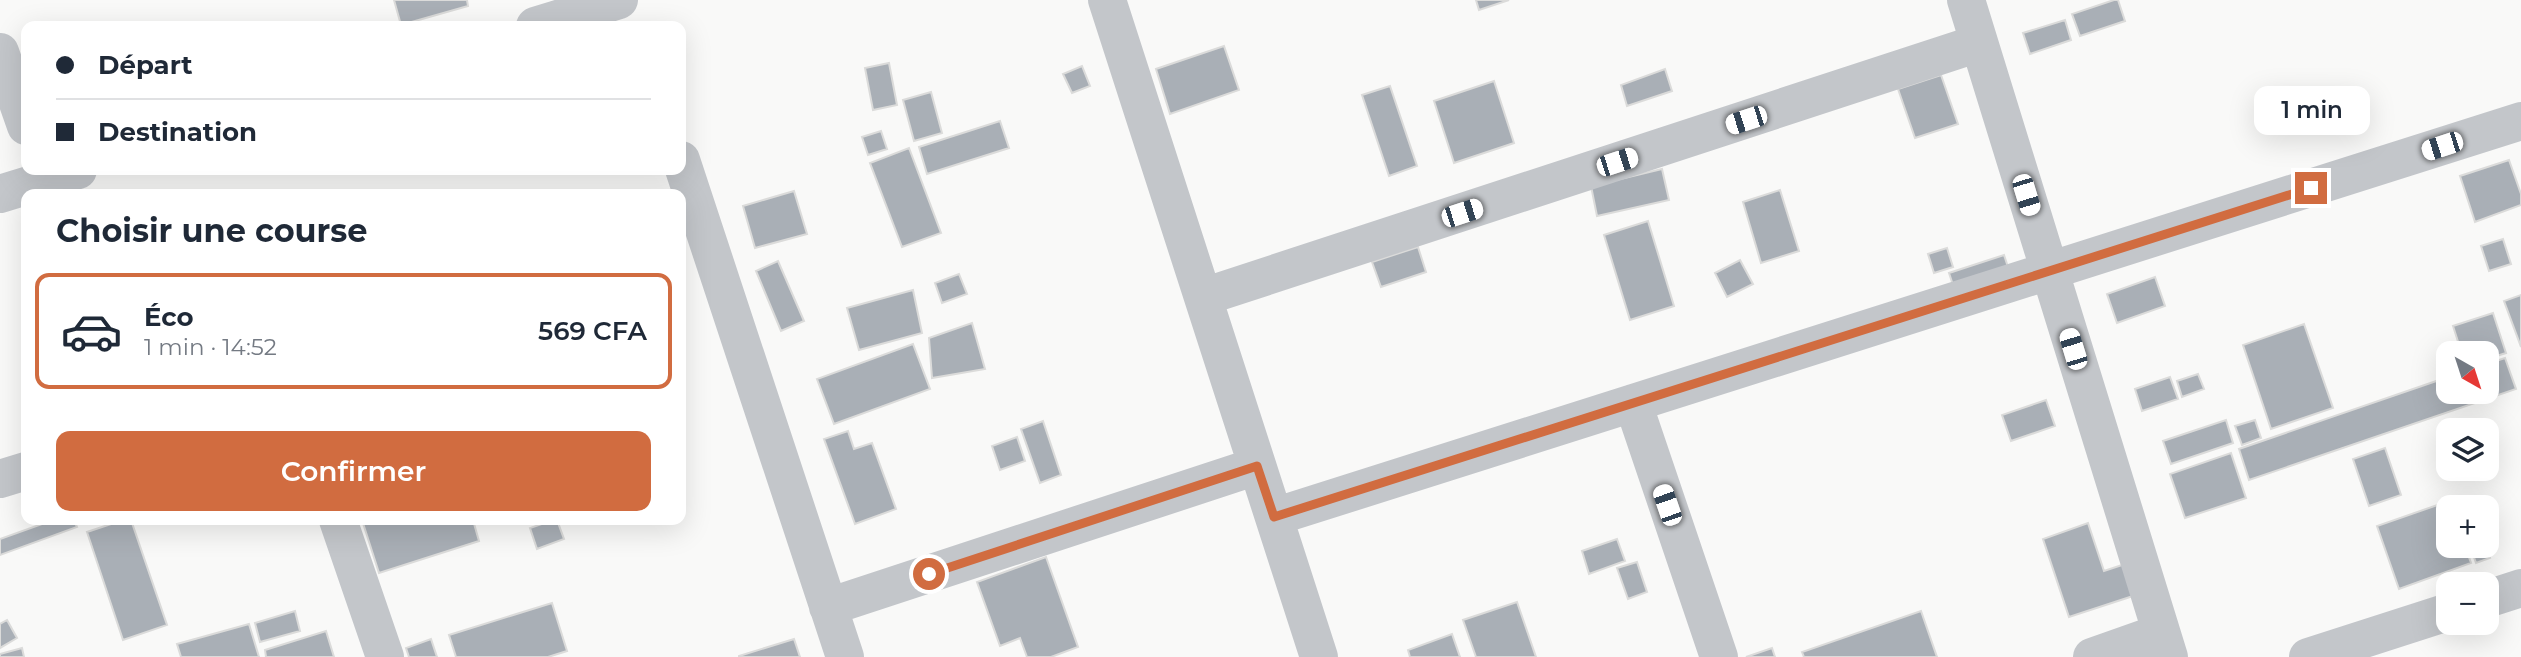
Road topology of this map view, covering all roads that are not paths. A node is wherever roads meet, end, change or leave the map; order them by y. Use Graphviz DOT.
graph roads {
  1 [pos="619,0"];
  2 [pos="628,0"];
  3 [pos="1107,0"];
  4 [pos="1966,0"];
  5 [pos="551,21"];
  6 [pos="634,21"];
  7 [pos="1979,43"];
  8 [pos="0,52"];
  9 [pos="21,112"];
  10 [pos="2521,121"];
  11 [pos="686,175"];
  12 [pos="54,178"];
  13 [pos="0,194"];
  14 [pos="2049,271"];
  15 [pos="1203,298"];
  16 [pos="1633,403"];
  17 [pos="1257,466"];
  18 [pos="21,473"];
  19 [pos="0,479"];
  20 [pos="1274,517"];
  21 [pos="340,525"];
  22 [pos="2521,588"];
  23 [pos="2499,595"];
  24 [pos="828,607"];
  25 [pos="2436,616"];
  26 [pos="2165,645"];
  27 [pos="384,657"];
  28 [pos="845,657"];
  29 [pos="1319,657"];
  30 [pos="1719,657"];
  31 [pos="2092,657"];
  32 [pos="2308,657"];
  1 -- 5 [label="street"];
  2 -- 6 [label="street"];
  3 -- 15 [label="street"];
  4 -- 7 [label="street"];
  7 -- 14 [label="street"];
  7 -- 15 [label="street"];
  8 -- 9 [label="street"];
  10 -- 14 [label="street"];
  11 -- 24 [label="street"];
  12 -- 13 [label="street"];
  14 -- 16 [label="street"];
  14 -- 26 [label="street"];
  15 -- 17 [label="street"];
  16 -- 20 [label="street"];
  16 -- 30 [label="street"];
  17 -- 20 [label="street"];
  17 -- 24 [label="street"];
  18 -- 19 [label="street"];
  20 -- 29 [label="street"];
  21 -- 27 [label="street"];
  22 -- 23 [label="street"];
  24 -- 28 [label="street"];
  25 -- 32 [label="street"];
  26 -- 31 [label="street"];
}
